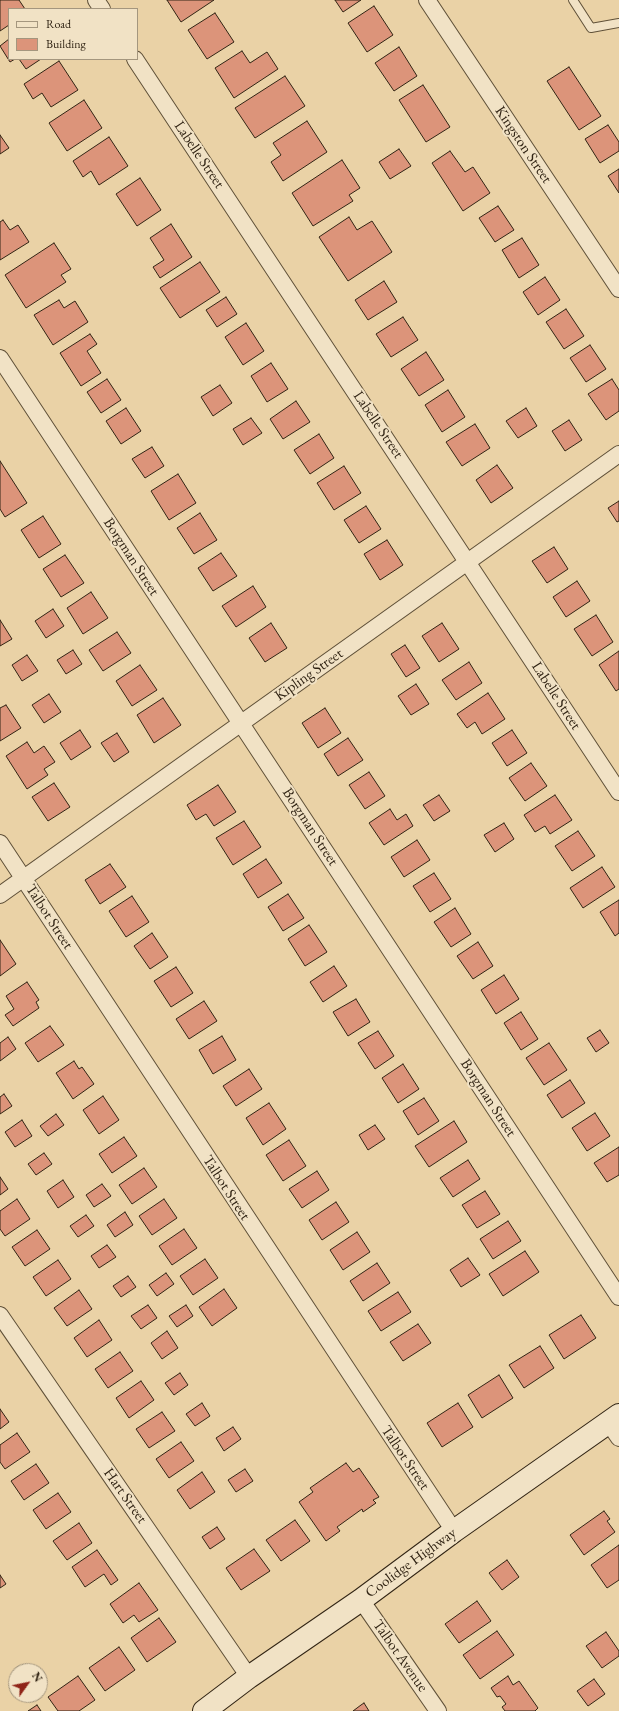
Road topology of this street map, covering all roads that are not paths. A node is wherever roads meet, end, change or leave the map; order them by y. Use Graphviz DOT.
graph roads {
  1 [pos="427,0"];
  2 [pos="573,0"];
  3 [pos="619,24"];
  4 [pos="136,60"];
  5 [pos="619,289"];
  6 [pos="0,358"];
  7 [pos="619,454"];
  8 [pos="468,562"];
  9 [pos="241,723"];
  10 [pos="619,792"];
  11 [pos="0,843"];
  12 [pos="24,879"];
  13 [pos="0,895"];
  14 [pos="619,1297"];
  15 [pos="0,1315"];
  16 [pos="615,1425"];
  17 [pos="454,1531"];
  18 [pos="361,1600"];
  19 [pos="250,1677"];
  20 [pos="204,1711"];
  21 [pos="438,1711"];
  1 -- 5 [label="street, Kingston Street"];
  2 -- 3 [label="lane"];
  4 -- 8 [label="street, Labelle Street"];
  6 -- 9 [label="street, Borgman Street"];
  7 -- 8 [label="street, Kipling Street"];
  8 -- 9 [label="street, Kipling Street"];
  8 -- 10 [label="street, Labelle Street"];
  9 -- 12 [label="street, Kipling Street"];
  9 -- 14 [label="street, Borgman Street"];
  11 -- 12 [label="street, Talbot Street"];
  12 -- 13 [label="street, Kipling Street"];
  12 -- 17 [label="street, Talbot Street"];
  15 -- 19 [label="street, Hart Street"];
  16 -- 17 [label="main road, Coolidge Highway"];
  17 -- 18 [label="main road, Coolidge Highway"];
  18 -- 19 [label="main road, Coolidge Highway"];
  18 -- 21 [label="street, Talbot Avenue"];
  19 -- 20 [label="main road, Coolidge Highway"];
}
